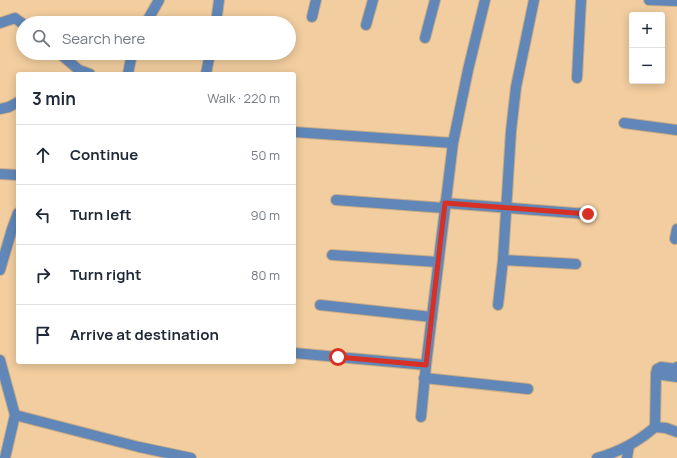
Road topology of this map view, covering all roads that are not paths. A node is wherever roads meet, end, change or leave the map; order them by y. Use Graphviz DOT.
graph roads {
  1 [pos="159,0"];
  2 [pos="219,0"];
  3 [pos="316,0"];
  4 [pos="373,0"];
  5 [pos="435,0"];
  6 [pos="485,0"];
  7 [pos="534,0"];
  8 [pos="581,0"];
  9 [pos="649,0"];
  10 [pos="677,1"];
  11 [pos="150,16"];
  12 [pos="217,16"];
  13 [pos="312,17"];
  14 [pos="16,19"];
  15 [pos="0,23"];
  16 [pos="366,25"];
  17 [pos="425,38"];
  18 [pos="65,60"];
  19 [pos="131,60"];
  20 [pos="209,60"];
  21 [pos="75,72"];
  22 [pos="128,72"];
  23 [pos="206,72"];
  24 [pos="577,78"];
  25 [pos="16,103"];
  26 [pos="0,109"];
  27 [pos="624,123"];
  28 [pos="677,130"];
  29 [pos="296,132"];
  30 [pos="453,143"];
  31 [pos="0,174"];
  32 [pos="16,175"];
  33 [pos="336,200"];
  34 [pos="444,205"];
  35 [pos="506,207"];
  36 [pos="588,214"];
  37 [pos="16,218"];
  38 [pos="332,255"];
  39 [pos="503,260"];
  40 [pos="438,262"];
  41 [pos="576,264"];
  42 [pos="0,270"];
  43 [pos="320,304"];
  44 [pos="498,306"];
  45 [pos="432,317"];
  46 [pos="296,353"];
  47 [pos="0,360"];
  48 [pos="426,365"];
  49 [pos="677,367"];
  50 [pos="656,374"];
  51 [pos="677,377"];
  52 [pos="424,378"];
  53 [pos="528,389"];
  54 [pos="15,415"];
  55 [pos="421,417"];
  56 [pos="655,427"];
  57 [pos="677,432"];
  58 [pos="629,446"];
  59 [pos="5,458"];
  60 [pos="190,458"];
  61 [pos="597,458"];
  62 [pos="628,458"];
  1 -- 11 [label="street"];
  2 -- 12 [label="street"];
  3 -- 13 [label="street"];
  4 -- 16 [label="street"];
  5 -- 17 [label="street"];
  6 -- 30 [label="street"];
  7 -- 35 [label="street"];
  8 -- 24 [label="street"];
  9 -- 10 [label="street"];
  14 -- 15 [label="street"];
  18 -- 21 [label="street"];
  19 -- 22 [label="street"];
  20 -- 23 [label="street"];
  25 -- 26 [label="street"];
  27 -- 28 [label="street"];
  29 -- 30 [label="street"];
  30 -- 34 [label="street"];
  31 -- 32 [label="street"];
  33 -- 34 [label="street"];
  34 -- 35 [label="street"];
  34 -- 40 [label="street"];
  35 -- 36 [label="street"];
  35 -- 39 [label="street"];
  37 -- 42 [label="street"];
  38 -- 40 [label="street"];
  39 -- 41 [label="street"];
  39 -- 44 [label="street"];
  40 -- 45 [label="street"];
  43 -- 45 [label="street"];
  45 -- 48 [label="street"];
  46 -- 48 [label="street"];
  47 -- 54 [label="street"];
  48 -- 52 [label="street"];
  49 -- 50 [label="street"];
  50 -- 51 [label="street"];
  50 -- 56 [label="street"];
  52 -- 53 [label="street"];
  52 -- 55 [label="street"];
  54 -- 59 [label="street"];
  54 -- 60 [label="street"];
  56 -- 57 [label="street"];
  56 -- 58 [label="street"];
  58 -- 61 [label="street"];
  58 -- 62 [label="street"];
}
